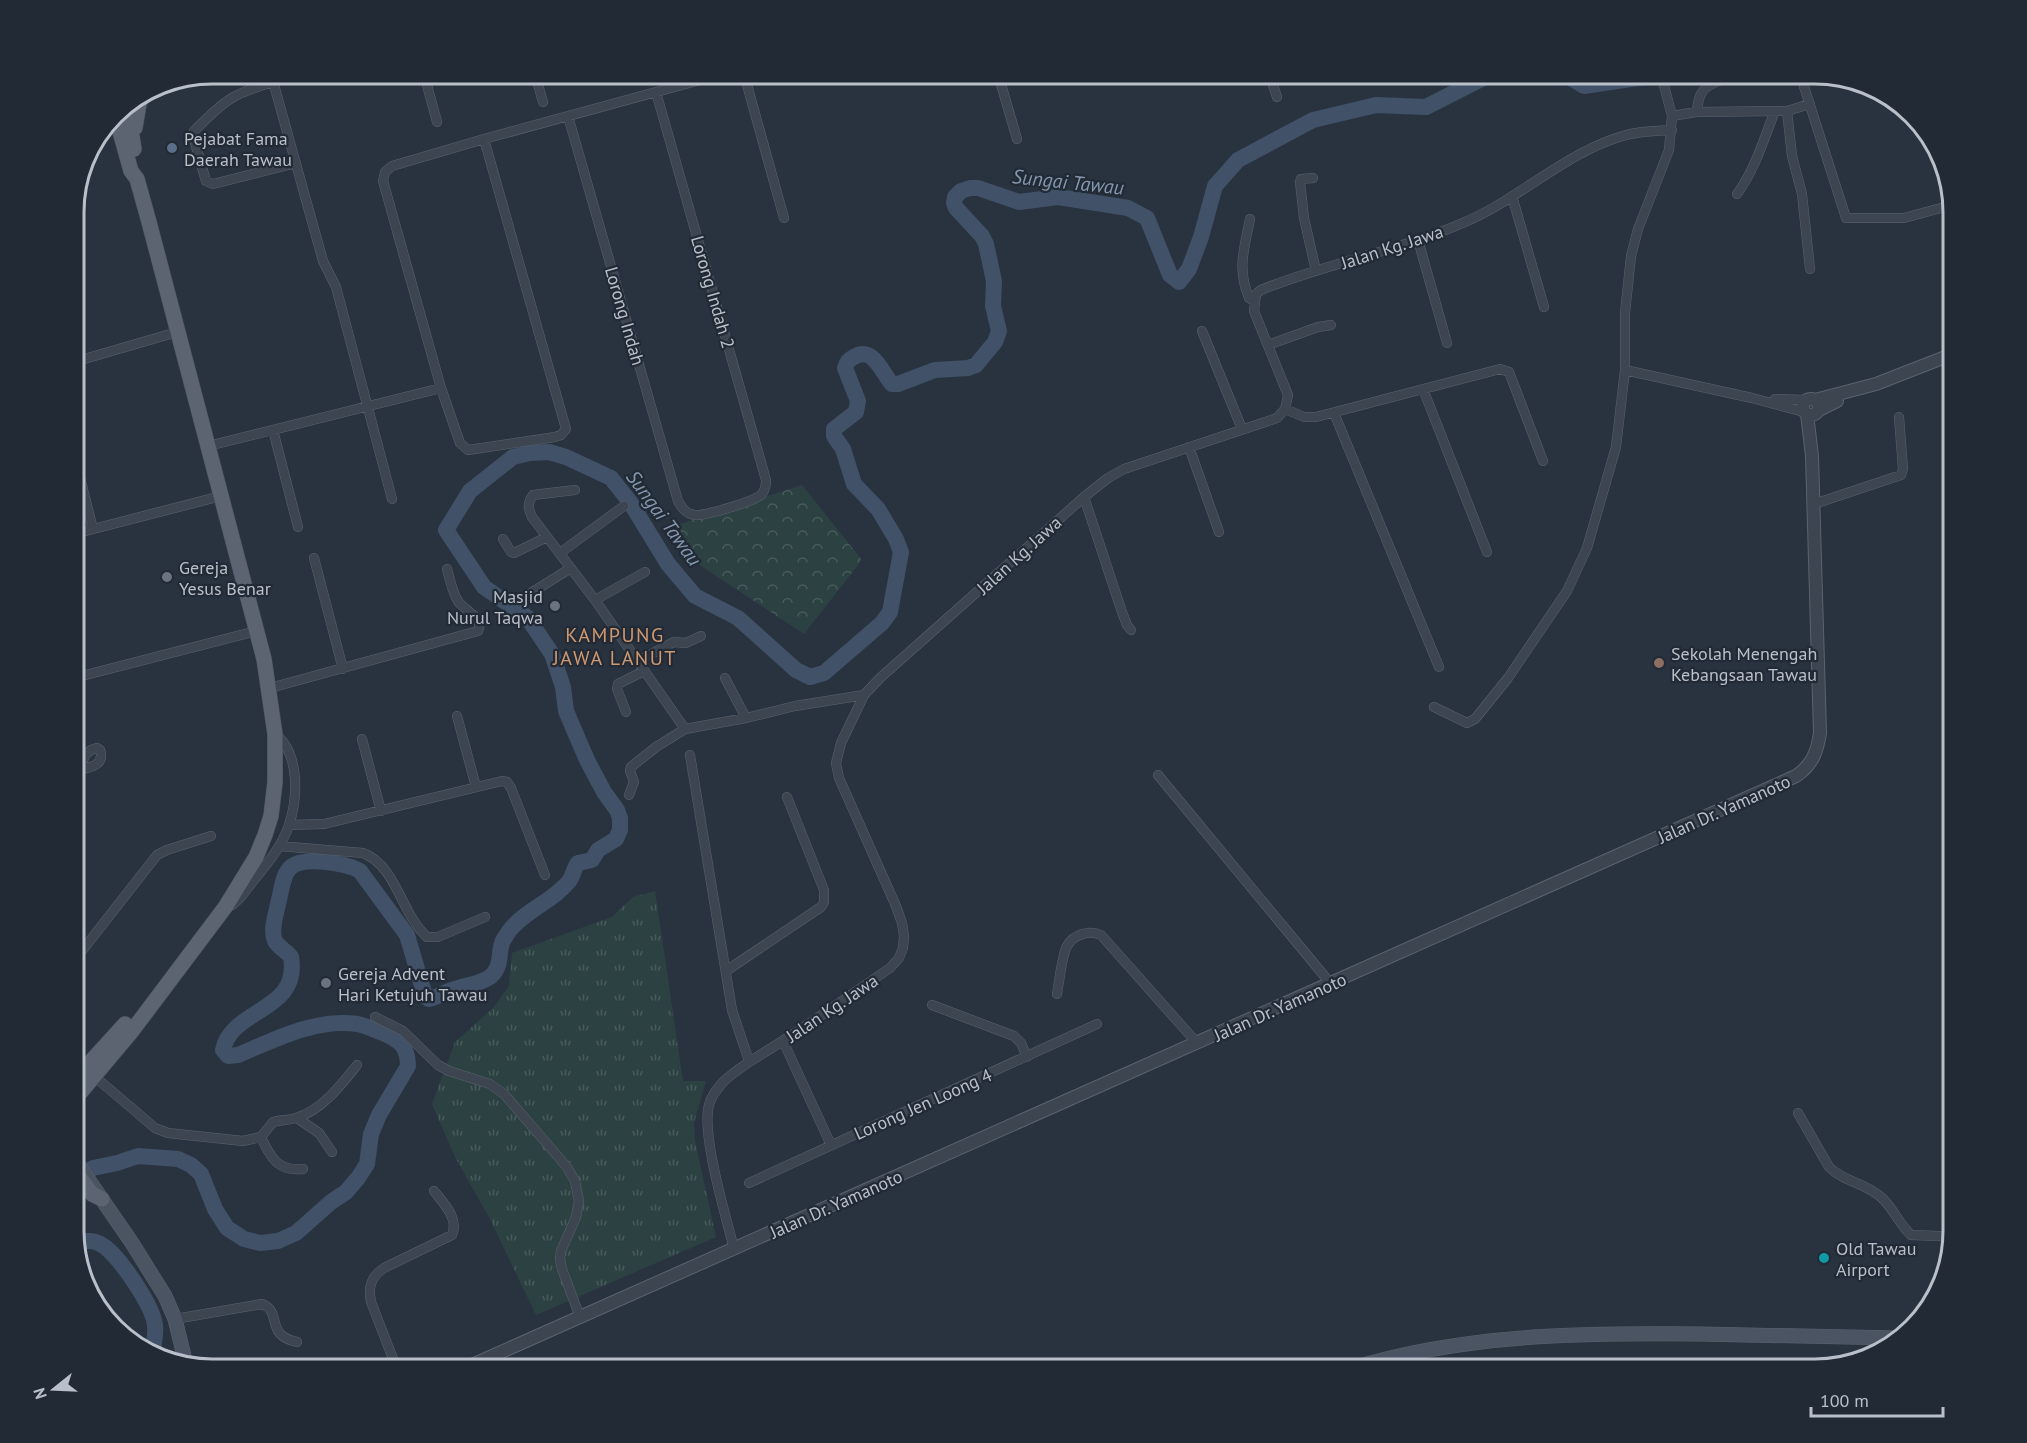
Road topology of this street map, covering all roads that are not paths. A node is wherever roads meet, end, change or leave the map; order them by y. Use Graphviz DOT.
graph roads {
  1 [pos="259,84"];
  2 [pos="275,84"];
  3 [pos="427,84"];
  4 [pos="538,84"];
  5 [pos="685,84"];
  6 [pos="747,84"];
  7 [pos="1001,84"];
  8 [pos="1272,84"];
  9 [pos="1663,84"];
  10 [pos="1713,84"];
  11 [pos="1803,84"];
  12 [pos="656,92"];
  13 [pos="1277,97"];
  14 [pos="543,102"];
  15 [pos="1810,104"];
  16 [pos="139,106"];
  17 [pos="1775,111"];
  18 [pos="1786,111"];
  19 [pos="1696,112"];
  20 [pos="129,115"];
  21 [pos="568,116"];
  22 [pos="1672,116"];
  23 [pos="437,122"];
  24 [pos="119,124"];
  25 [pos="1672,130"];
  26 [pos="484,139"];
  27 [pos="1017,139"];
  28 [pos="133,144"];
  29 [pos="296,163"];
  30 [pos="1313,178"];
  31 [pos="137,179"];
  32 [pos="1737,194"];
  33 [pos="1512,196"];
  34 [pos="1943,208"];
  35 [pos="784,218"];
  36 [pos="1250,219"];
  37 [pos="1418,240"];
  38 [pos="1810,269"];
  39 [pos="1316,271"];
  40 [pos="1254,301"];
  41 [pos="1544,307"];
  42 [pos="1331,325"];
  43 [pos="1202,331"];
  44 [pos="177,332"];
  45 [pos="1447,343"];
  46 [pos="1268,345"];
  47 [pos="1943,358"];
  48 [pos="84,359"];
  49 [pos="1625,370"];
  50 [pos="441,388"];
  51 [pos="1423,389"];
  52 [pos="368,406"];
  53 [pos="1811,408"];
  54 [pos="1285,409"];
  55 [pos="1334,413"];
  56 [pos="1899,417"];
  57 [pos="1242,429"];
  58 [pos="273,430"];
  59 [pos="208,446"];
  60 [pos="1189,447"];
  61 [pos="1543,461"];
  62 [pos="574,490"];
  63 [pos="84,494"];
  64 [pos="221,496"];
  65 [pos="1084,497"];
  66 [pos="392,499"];
  67 [pos="1814,504"];
  68 [pos="624,506"];
  69 [pos="687,513"];
  70 [pos="298,527"];
  71 [pos="93,529"];
  72 [pos="84,531"];
  73 [pos="1219,532"];
  74 [pos="547,537"];
  75 [pos="502,539"];
  76 [pos="1487,552"];
  77 [pos="560,553"];
  78 [pos="314,558"];
  79 [pos="571,567"];
  80 [pos="447,569"];
  81 [pos="645,572"];
  82 [pos="526,596"];
  83 [pos="595,600"];
  84 [pos="1131,630"];
  85 [pos="256,631"];
  86 [pos="701,636"];
  87 [pos="638,661"];
  88 [pos="1439,667"];
  89 [pos="343,669"];
  90 [pos="644,671"];
  91 [pos="84,675"];
  92 [pos="725,678"];
  93 [pos="270,688"];
  94 [pos="864,695"];
  95 [pos="1434,707"];
  96 [pos="626,712"];
  97 [pos="457,716"];
  98 [pos="746,718"];
  99 [pos="685,729"];
  100 [pos="275,734"];
  101 [pos="362,739"];
  102 [pos="690,755"];
  103 [pos="1158,776"];
  104 [pos="476,787"];
  105 [pos="629,795"];
  106 [pos="787,797"];
  107 [pos="381,810"];
  108 [pos="289,825"];
  109 [pos="211,836"];
  110 [pos="279,846"];
  111 [pos="545,875"];
  112 [pos="226,906"];
  113 [pos="485,917"];
  114 [pos="84,948"];
  115 [pos="726,971"];
  116 [pos="1331,984"];
  117 [pos="1057,994"];
  118 [pos="932,1005"];
  119 [pos="375,1017"];
  120 [pos="1097,1024"];
  121 [pos="783,1041"];
  122 [pos="1197,1043"];
  123 [pos="1027,1057"];
  124 [pos="749,1062"];
  125 [pos="357,1065"];
  126 [pos="84,1076"];
  127 [pos="84,1079"];
  128 [pos="1798,1113"];
  129 [pos="297,1118"];
  130 [pos="261,1137"];
  131 [pos="831,1145"];
  132 [pos="332,1152"];
  133 [pos="303,1169"];
  134 [pos="84,1176"];
  135 [pos="748,1183"];
  136 [pos="434,1191"];
  137 [pos="97,1195"];
  138 [pos="1943,1237"];
  139 [pos="734,1249"];
  140 [pos="580,1317"];
  141 [pos="175,1319"];
  142 [pos="1886,1338"];
  143 [pos="297,1342"];
  144 [pos="184,1356"];
  145 [pos="393,1359"];
  146 [pos="497,1359"];
  147 [pos="1390,1359"];
  1 -- 29 [label="street"];
  2 -- 29 [label="street"];
  3 -- 23 [label="street"];
  4 -- 14 [label="street"];
  5 -- 12 [label="street"];
  6 -- 35 [label="street"];
  7 -- 27 [label="street"];
  8 -- 13 [label="street"];
  9 -- 22 [label="street"];
  10 -- 19 [label="street"];
  11 -- 15 [label="street"];
  12 -- 21 [label="street"];
  12 -- 69 [label="street, Lorong Indah 2"];
  15 -- 18 [label="street"];
  15 -- 34 [label="street"];
  16 -- 28 [label="main road"];
  17 -- 18 [label="street"];
  17 -- 19 [label="street"];
  17 -- 32 [label="street"];
  18 -- 38 [label="street"];
  19 -- 22 [label="street"];
  20 -- 28 [label="main road"];
  21 -- 26 [label="street"];
  21 -- 69 [label="street, Lorong Indah"];
  22 -- 25 [label="street"];
  24 -- 31 [label="main road"];
  25 -- 33 [label="street, Jalan Kg. Jawa"];
  25 -- 49 [label="street"];
  26 -- 50 [label="street"];
  26 -- 50 [label="street"];
  28 -- 31 [label="main road"];
  29 -- 52 [label="street"];
  30 -- 39 [label="street"];
  31 -- 44 [label="main road"];
  33 -- 37 [label="street, Jalan Kg. Jawa"];
  33 -- 41 [label="street"];
  36 -- 40 [label="street"];
  37 -- 39 [label="street, Jalan Kg. Jawa"];
  37 -- 45 [label="street"];
  39 -- 40 [label="street, Jalan Kg. Jawa"];
  40 -- 46 [label="street"];
  42 -- 46 [label="street"];
  43 -- 57 [label="street"];
  44 -- 48 [label="street"];
  44 -- 59 [label="main road"];
  46 -- 54 [label="street"];
  47 -- 53 [label="street"];
  49 -- 53 [label="street"];
  49 -- 95 [label="street"];
  50 -- 52 [label="street"];
  51 -- 55 [label="street"];
  51 -- 61 [label="street"];
  51 -- 76 [label="street"];
  52 -- 58 [label="street"];
  52 -- 66 [label="street"];
  53 -- 67 [label="street, Jalan Dr. Yamanoto"];
  54 -- 55 [label="street"];
  54 -- 57 [label="street, Jalan Kg. Jawa"];
  55 -- 88 [label="street"];
  56 -- 67 [label="street"];
  57 -- 60 [label="street, Jalan Kg. Jawa"];
  58 -- 59 [label="street"];
  58 -- 70 [label="street"];
  59 -- 64 [label="main road"];
  60 -- 65 [label="street, Jalan Kg. Jawa"];
  60 -- 73 [label="street"];
  62 -- 74 [label="street"];
  63 -- 71 [label="street"];
  64 -- 71 [label="street"];
  64 -- 85 [label="main road"];
  65 -- 84 [label="street"];
  65 -- 94 [label="street, Jalan Kg. Jawa"];
  67 -- 116 [label="street, Jalan Dr. Yamanoto"];
  68 -- 77 [label="street"];
  71 -- 72 [label="street"];
  74 -- 75 [label="street"];
  74 -- 77 [label="street"];
  77 -- 79 [label="street"];
  78 -- 89 [label="street"];
  79 -- 82 [label="street"];
  79 -- 83 [label="street"];
  80 -- 89 [label="street"];
  81 -- 83 [label="street"];
  83 -- 87 [label="street"];
  85 -- 91 [label="street"];
  85 -- 93 [label="main road"];
  86 -- 87 [label="street"];
  87 -- 90 [label="street"];
  89 -- 93 [label="street"];
  90 -- 96 [label="street"];
  90 -- 99 [label="street"];
  92 -- 98 [label="street"];
  93 -- 100 [label="main road"];
  94 -- 98 [label="street"];
  94 -- 121 [label="street, Jalan Kg. Jawa"];
  97 -- 104 [label="street"];
  98 -- 99 [label="street"];
  99 -- 105 [label="street"];
  100 -- 108 [label="street"];
  100 -- 112 [label="main road"];
  101 -- 107 [label="street"];
  102 -- 115 [label="street"];
  103 -- 116 [label="street"];
  104 -- 107 [label="street"];
  104 -- 111 [label="street"];
  106 -- 115 [label="street"];
  107 -- 108 [label="street"];
  108 -- 110 [label="street"];
  109 -- 114 [label="street"];
  110 -- 112 [label="street"];
  110 -- 113 [label="street"];
  112 -- 126 [label="main road"];
  115 -- 124 [label="street"];
  116 -- 122 [label="street, Jalan Dr. Yamanoto"];
  117 -- 122 [label="street"];
  118 -- 123 [label="street"];
  119 -- 140 [label="street"];
  120 -- 123 [label="street, Lorong Jen Loong 4"];
  121 -- 124 [label="street, Jalan Kg. Jawa"];
  121 -- 131 [label="street"];
  122 -- 139 [label="street, Jalan Dr. Yamanoto"];
  123 -- 131 [label="street, Lorong Jen Loong 4"];
  124 -- 139 [label="street, Jalan Kg. Jawa"];
  125 -- 129 [label="street"];
  127 -- 130 [label="street"];
  128 -- 138 [label="street"];
  129 -- 130 [label="street"];
  129 -- 132 [label="street"];
  130 -- 133 [label="street"];
  131 -- 135 [label="street, Lorong Jen Loong 4"];
  134 -- 137 [label="main road"];
  136 -- 145 [label="street"];
  137 -- 141 [label="main road"];
  139 -- 140 [label="street, Jalan Dr. Yamanoto"];
  140 -- 146 [label="street, Jalan Dr. Yamanoto"];
  141 -- 143 [label="street"];
  141 -- 144 [label="main road"];
  142 -- 147 [label="main road"];
}
